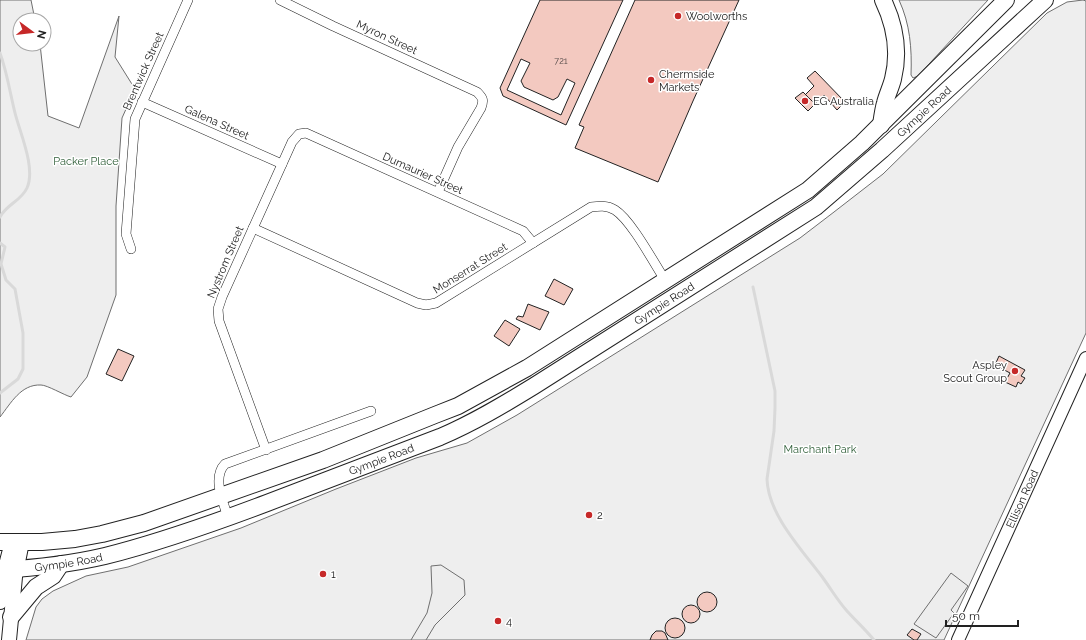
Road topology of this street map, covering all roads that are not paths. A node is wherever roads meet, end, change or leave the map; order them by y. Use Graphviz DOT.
graph roads {
  1 [pos="188,0"];
  2 [pos="280,0"];
  3 [pos="883,0"];
  4 [pos="1006,0"];
  5 [pos="1045,0"];
  6 [pos="142,102"];
  7 [pos="881,125"];
  8 [pos="299,134"];
  9 [pos="282,164"];
  10 [pos="438,192"];
  11 [pos="253,228"];
  12 [pos="533,243"];
  13 [pos="131,249"];
  14 [pos="665,280"];
  15 [pos="1086,358"];
  16 [pos="371,411"];
  17 [pos="266,450"];
  18 [pos="222,496"];
  19 [pos="228,517"];
  20 [pos="11,542"];
  21 [pos="61,564"];
  22 [pos="7,569"];
  23 [pos="0,602"];
  24 [pos="11,617"];
  25 [pos="9,640"];
  26 [pos="958,640"];
  1 -- 6 [label="street, Brentwick Street"];
  2 -- 10 [label="street, Myron Street"];
  3 -- 7 [label="highway"];
  4 -- 7 [label="highway, Gympie Road"];
  5 -- 19 [label="highway, Gympie Road"];
  6 -- 9 [label="street, Galena Street"];
  6 -- 13 [label="street, Brentwick Street"];
  7 -- 14 [label="highway, Gympie Road"];
  8 -- 9 [label="street, Nystrom Street"];
  8 -- 10 [label="street, Dumaurier Street"];
  9 -- 11 [label="street, Nystrom Street"];
  10 -- 12 [label="street, Dumaurier Street"];
  11 -- 12 [label="street, Monserrat Street"];
  11 -- 17 [label="street, Nystrom Street"];
  12 -- 14 [label="street, Monserrat Street"];
  14 -- 18 [label="highway, Gympie Road"];
  15 -- 26 [label="main road, Ellison Road"];
  16 -- 17 [label="street"];
  17 -- 18 [label="street"];
  18 -- 19 [label="street"];
  18 -- 20 [label="highway, Gympie Road"];
  19 -- 21 [label="highway, Gympie Road"];
  20 -- 22 [label="main road"];
  21 -- 22 [label="highway, Gympie Road"];
  21 -- 24 [label="highway"];
  22 -- 23 [label="main road"];
  22 -- 24 [label="main road"];
  24 -- 25 [label="main road"];
}
